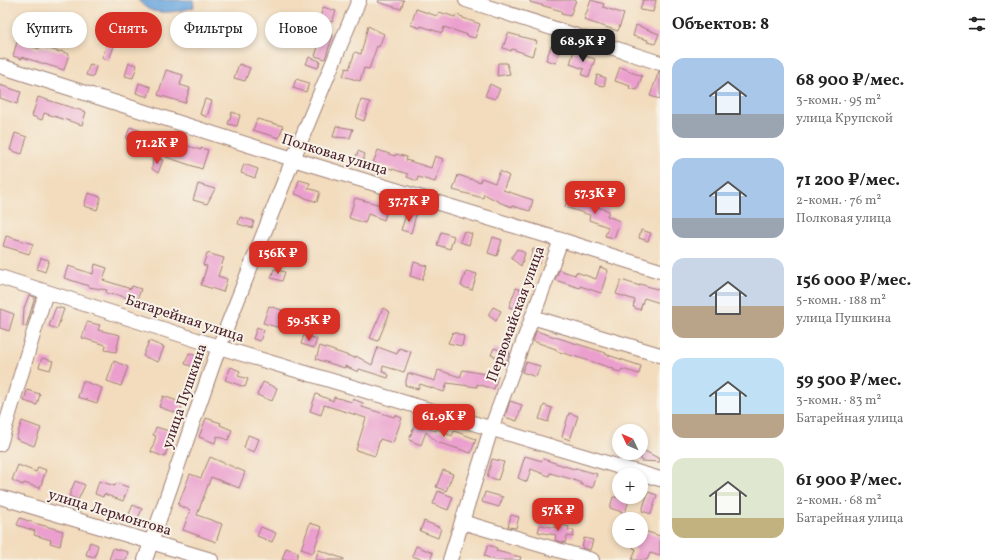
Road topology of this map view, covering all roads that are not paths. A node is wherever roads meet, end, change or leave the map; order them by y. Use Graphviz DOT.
graph roads {
  1 [pos="359,0"];
  2 [pos="466,0"];
  3 [pos="660,63"];
  4 [pos="0,66"];
  5 [pos="293,159"];
  6 [pos="561,240"];
  7 [pos="660,271"];
  8 [pos="0,277"];
  9 [pos="46,292"];
  10 [pos="532,317"];
  11 [pos="219,347"];
  12 [pos="660,355"];
  13 [pos="491,429"];
  14 [pos="0,444"];
  15 [pos="660,479"];
  16 [pos="0,497"];
  17 [pos="462,522"];
  18 [pos="151,542"];
  19 [pos="144,560"];
  20 [pos="211,560"];
  21 [pos="450,560"];
  22 [pos="592,560"];
  1 -- 5 [label="street, улица Пушкина"];
  2 -- 3 [label="street"];
  4 -- 5 [label="street, Полковая улица"];
  5 -- 6 [label="street, Полковая улица"];
  5 -- 11 [label="street, улица Пушкина"];
  6 -- 7 [label="street, Полковая улица"];
  6 -- 10 [label="street, Первомайская улица"];
  8 -- 9 [label="street, Батарейная улица"];
  9 -- 11 [label="street, Батарейная улица"];
  9 -- 14 [label="street"];
  10 -- 12 [label="street"];
  10 -- 13 [label="street, Первомайская улица"];
  11 -- 13 [label="street, Батарейная улица"];
  11 -- 18 [label="street, улица Пушкина"];
  13 -- 15 [label="street, Батарейная улица"];
  13 -- 17 [label="street, Первомайская улица"];
  16 -- 18 [label="street, улица Лермонтова"];
  17 -- 21 [label="street, Первомайская улица"];
  17 -- 22 [label="street"];
  18 -- 19 [label="street, улица Пушкина"];
  18 -- 20 [label="street, улица Лермонтова"];
}
